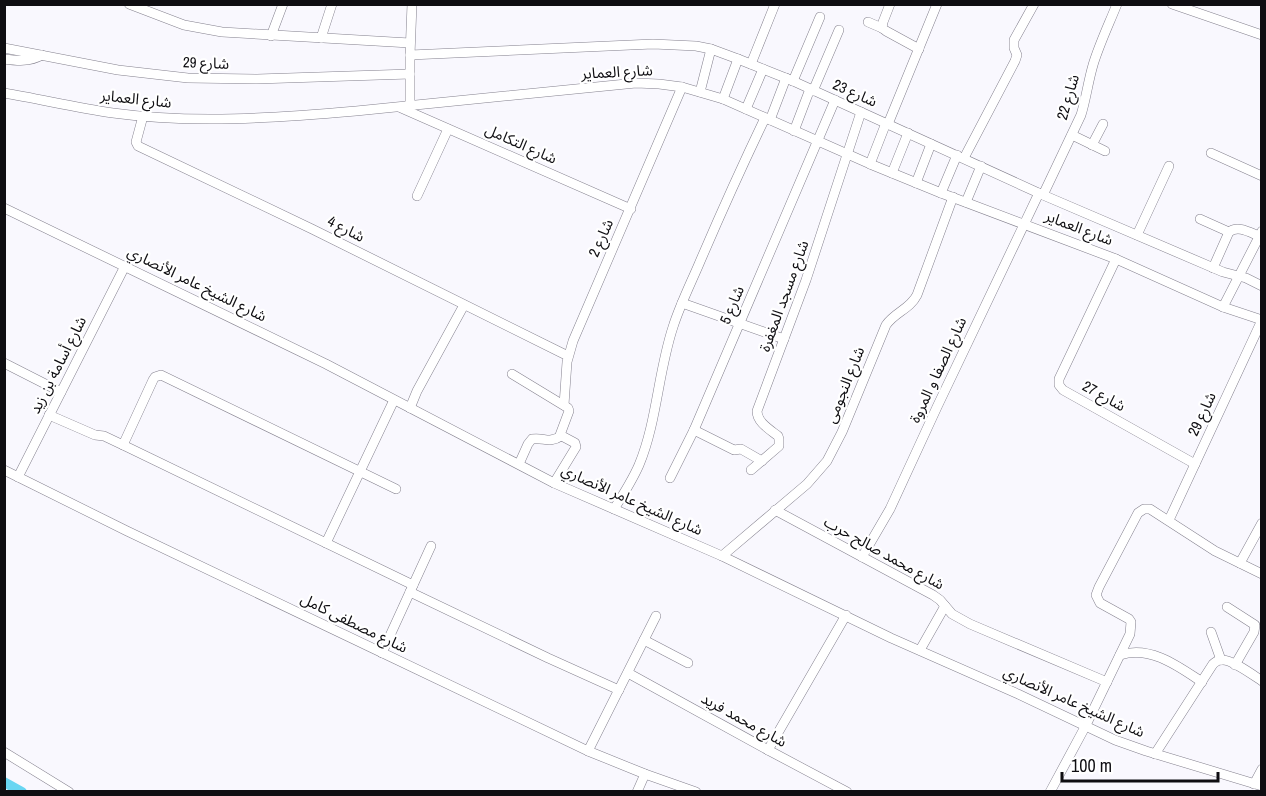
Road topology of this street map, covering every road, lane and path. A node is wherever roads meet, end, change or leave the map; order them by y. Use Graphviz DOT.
graph roads {
  1 [pos="129,4"];
  2 [pos="283,4"];
  3 [pos="332,4"];
  4 [pos="412,4"];
  5 [pos="775,4"];
  6 [pos="890,4"];
  7 [pos="937,4"];
  8 [pos="1034,4"];
  9 [pos="1117,4"];
  10 [pos="1172,4"];
  11 [pos="820,17"];
  12 [pos="867,22"];
  13 [pos="882,28"];
  14 [pos="839,30"];
  15 [pos="1262,35"];
  16 [pos="271,36"];
  17 [pos="321,38"];
  18 [pos="410,43"];
  19 [pos="4,48"];
  20 [pos="711,49"];
  21 [pos="919,49"];
  22 [pos="42,55"];
  23 [pos="410,55"];
  24 [pos="4,58"];
  25 [pos="738,59"];
  26 [pos="751,64"];
  27 [pos="763,69"];
  28 [pos="410,74"];
  29 [pos="789,80"];
  30 [pos="682,87"];
  31 [pos="812,90"];
  32 [pos="700,92"];
  33 [pos="4,93"];
  34 [pos="723,99"];
  35 [pos="835,100"];
  36 [pos="410,106"];
  37 [pos="399,107"];
  38 [pos="746,109"];
  39 [pos="861,112"];
  40 [pos="143,116"];
  41 [pos="767,119"];
  42 [pos="887,124"];
  43 [pos="1103,124"];
  44 [pos="448,129"];
  45 [pos="794,131"];
  46 [pos="908,133"];
  47 [pos="1072,135"];
  48 [pos="818,142"];
  49 [pos="932,144"];
  50 [pos="1092,145"];
  51 [pos="1105,151"];
  52 [pos="1211,153"];
  53 [pos="846,154"];
  54 [pos="960,157"];
  55 [pos="870,164"];
  56 [pos="981,166"];
  57 [pos="1169,166"];
  58 [pos="892,173"];
  59 [pos="1262,176"];
  60 [pos="916,183"];
  61 [pos="941,193"];
  62 [pos="1041,194"];
  63 [pos="417,196"];
  64 [pos="953,197"];
  65 [pos="966,202"];
  66 [pos="4,208"];
  67 [pos="631,209"];
  68 [pos="1200,219"];
  69 [pos="1024,224"];
  70 [pos="1229,232"];
  71 [pos="1260,233"];
  72 [pos="1137,235"];
  73 [pos="1116,259"];
  74 [pos="125,266"];
  75 [pos="1213,268"];
  76 [pos="1239,277"];
  77 [pos="1262,286"];
  78 [pos="682,303"];
  79 [pos="464,305"];
  80 [pos="1223,307"];
  81 [pos="1262,320"];
  82 [pos="741,323"];
  83 [pos="784,339"];
  84 [pos="568,356"];
  85 [pos="4,363"];
  86 [pos="512,374"];
  87 [pos="61,392"];
  88 [pos="394,400"];
  89 [pos="564,405"];
  90 [pos="410,408"];
  91 [pos="49,415"];
  92 [pos="694,430"];
  93 [pos="561,436"];
  94 [pos="123,445"];
  95 [pos="762,461"];
  96 [pos="519,464"];
  97 [pos="1195,464"];
  98 [pos="4,470"];
  99 [pos="751,470"];
  100 [pos="360,471"];
  101 [pos="18,477"];
  102 [pos="670,478"];
  103 [pos="554,483"];
  104 [pos="396,489"];
  105 [pos="614,509"];
  106 [pos="775,510"];
  107 [pos="1169,520"];
  108 [pos="1262,523"];
  109 [pos="326,543"];
  110 [pos="431,546"];
  111 [pos="722,556"];
  112 [pos="862,557"];
  113 [pos="1240,563"];
  114 [pos="1262,574"];
  115 [pos="412,588"];
  116 [pos="945,606"];
  117 [pos="1227,607"];
  118 [pos="846,615"];
  119 [pos="656,616"];
  120 [pos="1211,632"];
  121 [pos="644,640"];
  122 [pos="920,650"];
  123 [pos="382,653"];
  124 [pos="1120,655"];
  125 [pos="1221,660"];
  126 [pos="688,663"];
  127 [pos="1235,664"];
  128 [pos="628,673"];
  129 [pos="1262,681"];
  130 [pos="1107,682"];
  131 [pos="1202,682"];
  132 [pos="619,690"];
  133 [pos="1085,727"];
  134 [pos="588,750"];
  135 [pos="768,750"];
  136 [pos="4,752"];
  137 [pos="1155,754"];
  138 [pos="1262,769"];
  139 [pos="645,774"];
  140 [pos="1258,785"];
  141 [pos="69,792"];
  142 [pos="636,792"];
  143 [pos="696,792"];
  144 [pos="847,792"];
  145 [pos="1050,792"];
  1 -- 16 [label="street"];
  2 -- 16 [label="street"];
  3 -- 17 [label="street"];
  4 -- 18 [label="street"];
  5 -- 26 [label="street"];
  6 -- 13 [label="street"];
  7 -- 21 [label="street"];
  8 -- 54 [label="street"];
  9 -- 47 [label="street, شارع 22"];
  10 -- 15 [label="street"];
  11 -- 29 [label="street"];
  12 -- 13 [label="street"];
  13 -- 21 [label="street"];
  14 -- 31 [label="street"];
  16 -- 17 [label="street"];
  17 -- 18 [label="street"];
  18 -- 23 [label="street"];
  19 -- 22 [label="street, شارع 29"];
  20 -- 23 [label="street, شارع 23"];
  20 -- 25 [label="street, شارع 23"];
  20 -- 32 [label="street"];
  21 -- 42 [label="street"];
  22 -- 24 [label="street"];
  22 -- 28 [label="street, شارع 29"];
  23 -- 28 [label="street"];
  25 -- 26 [label="street, شارع 23"];
  25 -- 34 [label="street"];
  26 -- 27 [label="street, شارع 23"];
  27 -- 29 [label="street, شارع 23"];
  27 -- 38 [label="street"];
  28 -- 36 [label="street"];
  29 -- 31 [label="street, شارع 23"];
  29 -- 41 [label="street"];
  30 -- 32 [label="street, شارع العماير"];
  30 -- 36 [label="street, شارع العماير"];
  30 -- 67 [label="street, شارع 2"];
  31 -- 35 [label="street, شارع 23"];
  31 -- 45 [label="street"];
  32 -- 34 [label="street, شارع العماير"];
  33 -- 40 [label="street, شارع العماير"];
  34 -- 38 [label="street, شارع العماير"];
  35 -- 39 [label="street, شارع 23"];
  35 -- 48 [label="street, شارع 5"];
  36 -- 37 [label="street, شارع العماير"];
  37 -- 40 [label="street, شارع العماير"];
  37 -- 44 [label="street, شارع التكامل"];
  38 -- 41 [label="street, شارع العماير"];
  39 -- 42 [label="street, شارع 23"];
  39 -- 53 [label="street, شارع مسجد المغفرة"];
  40 -- 79 [label="street, شارع 4"];
  41 -- 45 [label="street, شارع العماير"];
  41 -- 78 [label="street"];
  42 -- 46 [label="street, شارع 23"];
  42 -- 55 [label="street"];
  43 -- 50 [label="street"];
  44 -- 63 [label="street"];
  44 -- 67 [label="street, شارع التكامل"];
  45 -- 48 [label="street, شارع العماير"];
  46 -- 49 [label="street, شارع 23"];
  46 -- 58 [label="street"];
  47 -- 50 [label="street"];
  47 -- 62 [label="street, شارع 22"];
  48 -- 53 [label="street, شارع العماير"];
  48 -- 82 [label="street, شارع 5"];
  49 -- 54 [label="street, شارع 23"];
  49 -- 60 [label="street"];
  50 -- 51 [label="street"];
  52 -- 59 [label="street"];
  53 -- 55 [label="street, شارع العماير"];
  53 -- 83 [label="street, شارع مسجد المغفرة"];
  54 -- 56 [label="street, شارع 23"];
  54 -- 61 [label="street"];
  55 -- 58 [label="street, شارع العماير"];
  56 -- 62 [label="street, شارع 23"];
  56 -- 65 [label="street"];
  57 -- 72 [label="street"];
  58 -- 60 [label="street, شارع العماير"];
  60 -- 61 [label="street, شارع العماير"];
  61 -- 64 [label="street, شارع العماير"];
  62 -- 69 [label="street, شارع الصفا و المروة"];
  62 -- 72 [label="street, شارع 23"];
  64 -- 65 [label="street, شارع العماير"];
  64 -- 106 [label="street, شارع النجومى"];
  65 -- 69 [label="street, شارع العماير"];
  66 -- 74 [label="street, شارع الشيخ عامر الأنصاري"];
  67 -- 84 [label="street, شارع 2"];
  68 -- 70 [label="street"];
  69 -- 73 [label="street, شارع العماير"];
  69 -- 112 [label="street, شارع الصفا و المروة"];
  70 -- 71 [label="street"];
  70 -- 75 [label="street"];
  71 -- 76 [label="street"];
  72 -- 75 [label="street, شارع 23"];
  73 -- 80 [label="street, شارع العماير"];
  73 -- 97 [label="street, شارع 27"];
  74 -- 87 [label="street, شارع أسامة بن زيد"];
  74 -- 88 [label="street, شارع الشيخ عامر الأنصاري"];
  75 -- 76 [label="street, شارع 23"];
  76 -- 77 [label="street, شارع 23"];
  76 -- 80 [label="street"];
  78 -- 82 [label="street"];
  78 -- 105 [label="street"];
  79 -- 84 [label="street, شارع 4"];
  79 -- 90 [label="street"];
  80 -- 81 [label="street, شارع العماير"];
  81 -- 97 [label="street, شارع 29"];
  82 -- 83 [label="street"];
  82 -- 92 [label="street, شارع 5"];
  83 -- 95 [label="street, شارع مسجد المغفرة"];
  84 -- 89 [label="street, شارع 2"];
  85 -- 87 [label="street"];
  86 -- 89 [label="street"];
  87 -- 91 [label="street, شارع أسامة بن زيد"];
  88 -- 90 [label="street, شارع الشيخ عامر الأنصاري"];
  88 -- 100 [label="street"];
  89 -- 93 [label="street, شارع 2"];
  90 -- 96 [label="street, شارع الشيخ عامر الأنصاري"];
  91 -- 94 [label="street"];
  91 -- 101 [label="street, شارع أسامة بن زيد"];
  92 -- 95 [label="street"];
  92 -- 102 [label="street, شارع 5"];
  93 -- 96 [label="street"];
  93 -- 103 [label="street"];
  94 -- 100 [label="street"];
  94 -- 109 [label="street"];
  95 -- 99 [label="street, شارع مسجد المغفرة"];
  96 -- 103 [label="street, شارع الشيخ عامر الأنصاري"];
  97 -- 107 [label="street, شارع 29"];
  98 -- 101 [label="street, شارع مصطفى كامل"];
  100 -- 104 [label="street"];
  100 -- 109 [label="street"];
  101 -- 123 [label="street, شارع مصطفى كامل"];
  103 -- 105 [label="street, شارع الشيخ عامر الأنصاري"];
  105 -- 111 [label="street, شارع الشيخ عامر الأنصاري"];
  106 -- 111 [label="street, شارع النجومى"];
  106 -- 112 [label="street, شارع محمد صالح حرب"];
  107 -- 113 [label="street"];
  107 -- 124 [label="street"];
  108 -- 113 [label="street"];
  109 -- 115 [label="street"];
  110 -- 115 [label="street"];
  111 -- 118 [label="street, شارع الشيخ عامر الأنصاري"];
  112 -- 116 [label="street, شارع محمد صالح حرب"];
  113 -- 114 [label="street"];
  115 -- 123 [label="street"];
  115 -- 132 [label="street"];
  116 -- 122 [label="street"];
  116 -- 130 [label="street, شارع محمد صالح حرب"];
  117 -- 127 [label="street"];
  118 -- 122 [label="street, شارع الشيخ عامر الأنصاري"];
  118 -- 135 [label="street"];
  119 -- 121 [label="street"];
  120 -- 125 [label="street"];
  121 -- 126 [label="street"];
  121 -- 128 [label="street"];
  122 -- 133 [label="street, شارع الشيخ عامر الأنصاري"];
  123 -- 134 [label="street, شارع مصطفى كامل"];
  124 -- 130 [label="street"];
  124 -- 131 [label="street"];
  125 -- 127 [label="street"];
  125 -- 131 [label="street"];
  127 -- 129 [label="street"];
  128 -- 132 [label="street"];
  128 -- 135 [label="street, شارع محمد فريد"];
  130 -- 133 [label="street"];
  131 -- 137 [label="street"];
  132 -- 134 [label="street"];
  133 -- 137 [label="street, شارع الشيخ عامر الأنصاري"];
  133 -- 145 [label="street"];
  134 -- 139 [label="street, شارع مصطفى كامل"];
  135 -- 144 [label="street, شارع محمد فريد"];
  136 -- 141 [label="street"];
  137 -- 140 [label="street, شارع الشيخ عامر الأنصاري"];
  138 -- 140 [label="street"];
  139 -- 142 [label="street"];
  139 -- 143 [label="street, شارع مصطفى كامل"];
}
